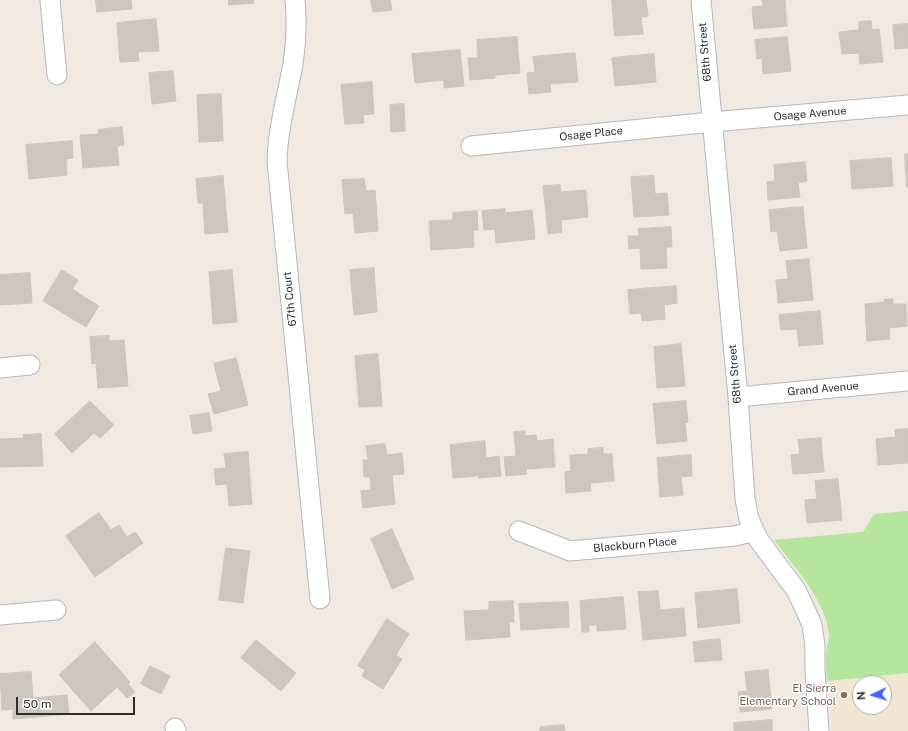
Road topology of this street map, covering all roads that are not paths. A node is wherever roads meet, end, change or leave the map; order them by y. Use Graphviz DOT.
graph roads {
  1 [pos="50,0"];
  2 [pos="295,0"];
  3 [pos="701,0"];
  4 [pos="57,76"];
  5 [pos="908,105"];
  6 [pos="712,122"];
  7 [pos="471,146"];
  8 [pos="30,365"];
  9 [pos="0,368"];
  10 [pos="908,381"];
  11 [pos="738,397"];
  12 [pos="519,531"];
  13 [pos="754,531"];
  14 [pos="320,599"];
  15 [pos="56,610"];
  16 [pos="0,615"];
  17 [pos="819,731"];
  1 -- 4 [label="street"];
  2 -- 14 [label="street, 67th Court"];
  3 -- 6 [label="street, 68th Street"];
  5 -- 6 [label="street, Osage Avenue"];
  6 -- 7 [label="street, Osage Place"];
  6 -- 11 [label="street, 68th Street"];
  8 -- 9 [label="street"];
  10 -- 11 [label="street, Grand Avenue"];
  11 -- 13 [label="street, 68th Street"];
  12 -- 13 [label="street, Blackburn Place"];
  13 -- 17 [label="street, 68th Street"];
  15 -- 16 [label="street"];
}
